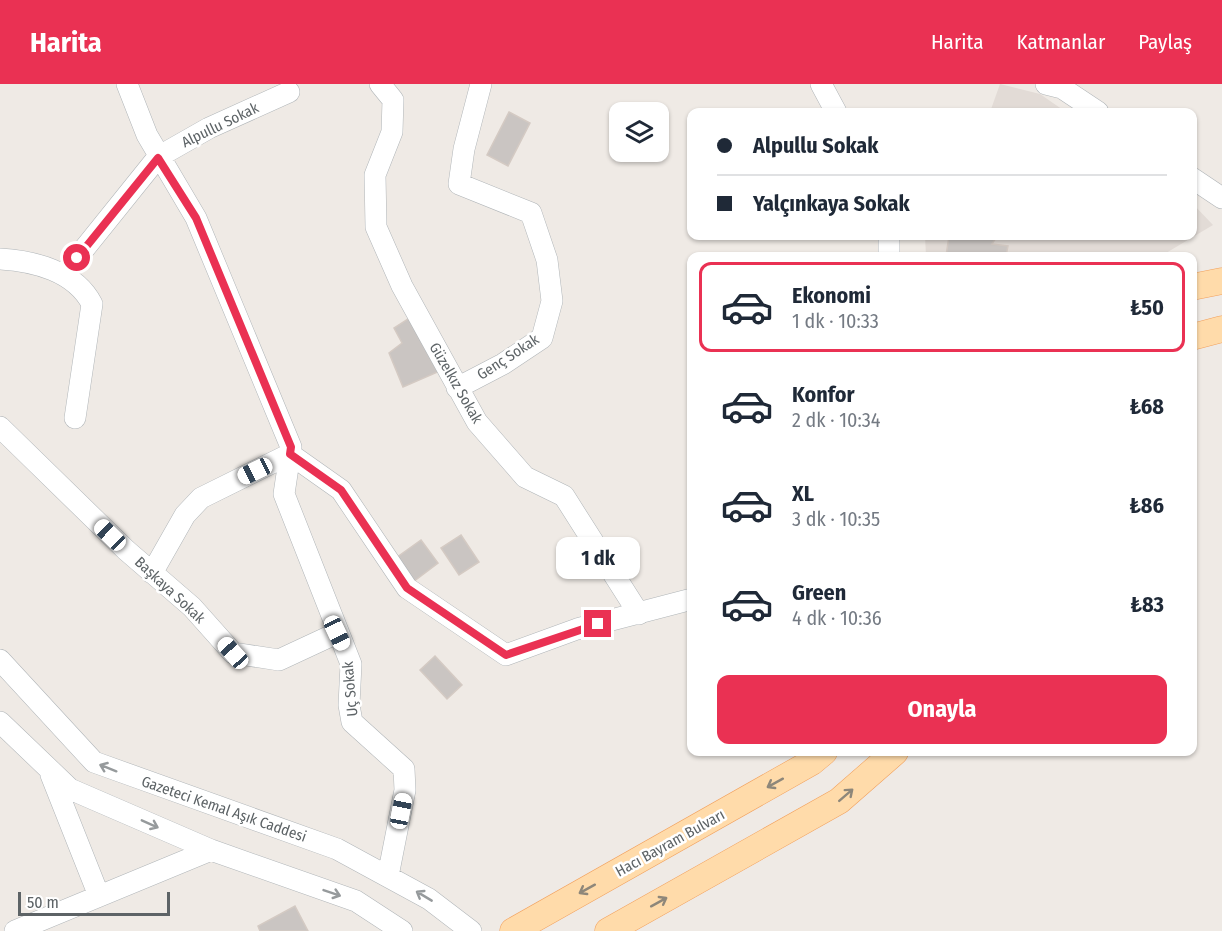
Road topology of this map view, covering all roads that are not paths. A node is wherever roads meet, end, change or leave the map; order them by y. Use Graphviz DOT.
graph roads {
  1 [pos="127,84"];
  2 [pos="380,84"];
  3 [pos="481,84"];
  4 [pos="820,84"];
  5 [pos="1046,84"];
  6 [pos="289,92"];
  7 [pos="834,108"];
  8 [pos="1092,108"];
  9 [pos="158,158"];
  10 [pos="1197,181"];
  11 [pos="1222,198"];
  12 [pos="0,259"];
  13 [pos="64,274"];
  14 [pos="1222,281"];
  15 [pos="1197,286"];
  16 [pos="1222,329"];
  17 [pos="1197,336"];
  18 [pos="457,388"];
  19 [pos="75,418"];
  20 [pos="0,427"];
  21 [pos="290,454"];
  22 [pos="152,573"];
  23 [pos="687,600"];
  24 [pos="639,614"];
  25 [pos="337,633"];
  26 [pos="0,660"];
  27 [pos="1,724"];
  28 [pos="819,756"];
  29 [pos="890,756"];
  30 [pos="49,769"];
  31 [pos="211,850"];
  32 [pos="388,876"];
  33 [pos="99,897"];
  34 [pos="15,931"];
  35 [pos="402,931"];
  36 [pos="471,931"];
  37 [pos="513,931"];
  38 [pos="608,931"];
  1 -- 9 [label="street"];
  2 -- 18 [label="street, Güzelkız Sokak"];
  3 -- 18 [label="street, Genç Sokak"];
  4 -- 7 [label="street"];
  5 -- 8 [label="street"];
  6 -- 9 [label="street, Alpullu Sokak"];
  9 -- 13 [label="street, Alpullu Sokak"];
  9 -- 21 [label="street"];
  10 -- 11 [label="street"];
  12 -- 13 [label="street"];
  13 -- 19 [label="street"];
  14 -- 15 [label="main road"];
  16 -- 17 [label="main road"];
  18 -- 24 [label="street, Güzelkız Sokak"];
  20 -- 22 [label="street, Başkaya Sokak"];
  21 -- 22 [label="street"];
  21 -- 24 [label="street"];
  21 -- 25 [label="street, Uç Sokak"];
  22 -- 25 [label="street, Başkaya Sokak"];
  23 -- 24 [label="street"];
  25 -- 32 [label="street, Uç Sokak"];
  32 -- 26 [label="street, Gazeteci Kemal Aşık Caddesi, one-way"];
  27 -- 30 [label="street"];
  28 -- 37 [label="main road, Hacı Bayram Bulvarı, one-way"];
  38 -- 29 [label="main road, one-way"];
  30 -- 31 [label="street, one-way"];
  30 -- 33 [label="street"];
  31 -- 33 [label="street"];
  31 -- 35 [label="street, one-way"];
  36 -- 32 [label="street, Gazeteci Kemal Aşık Caddesi, one-way"];
  33 -- 34 [label="street"];
}
